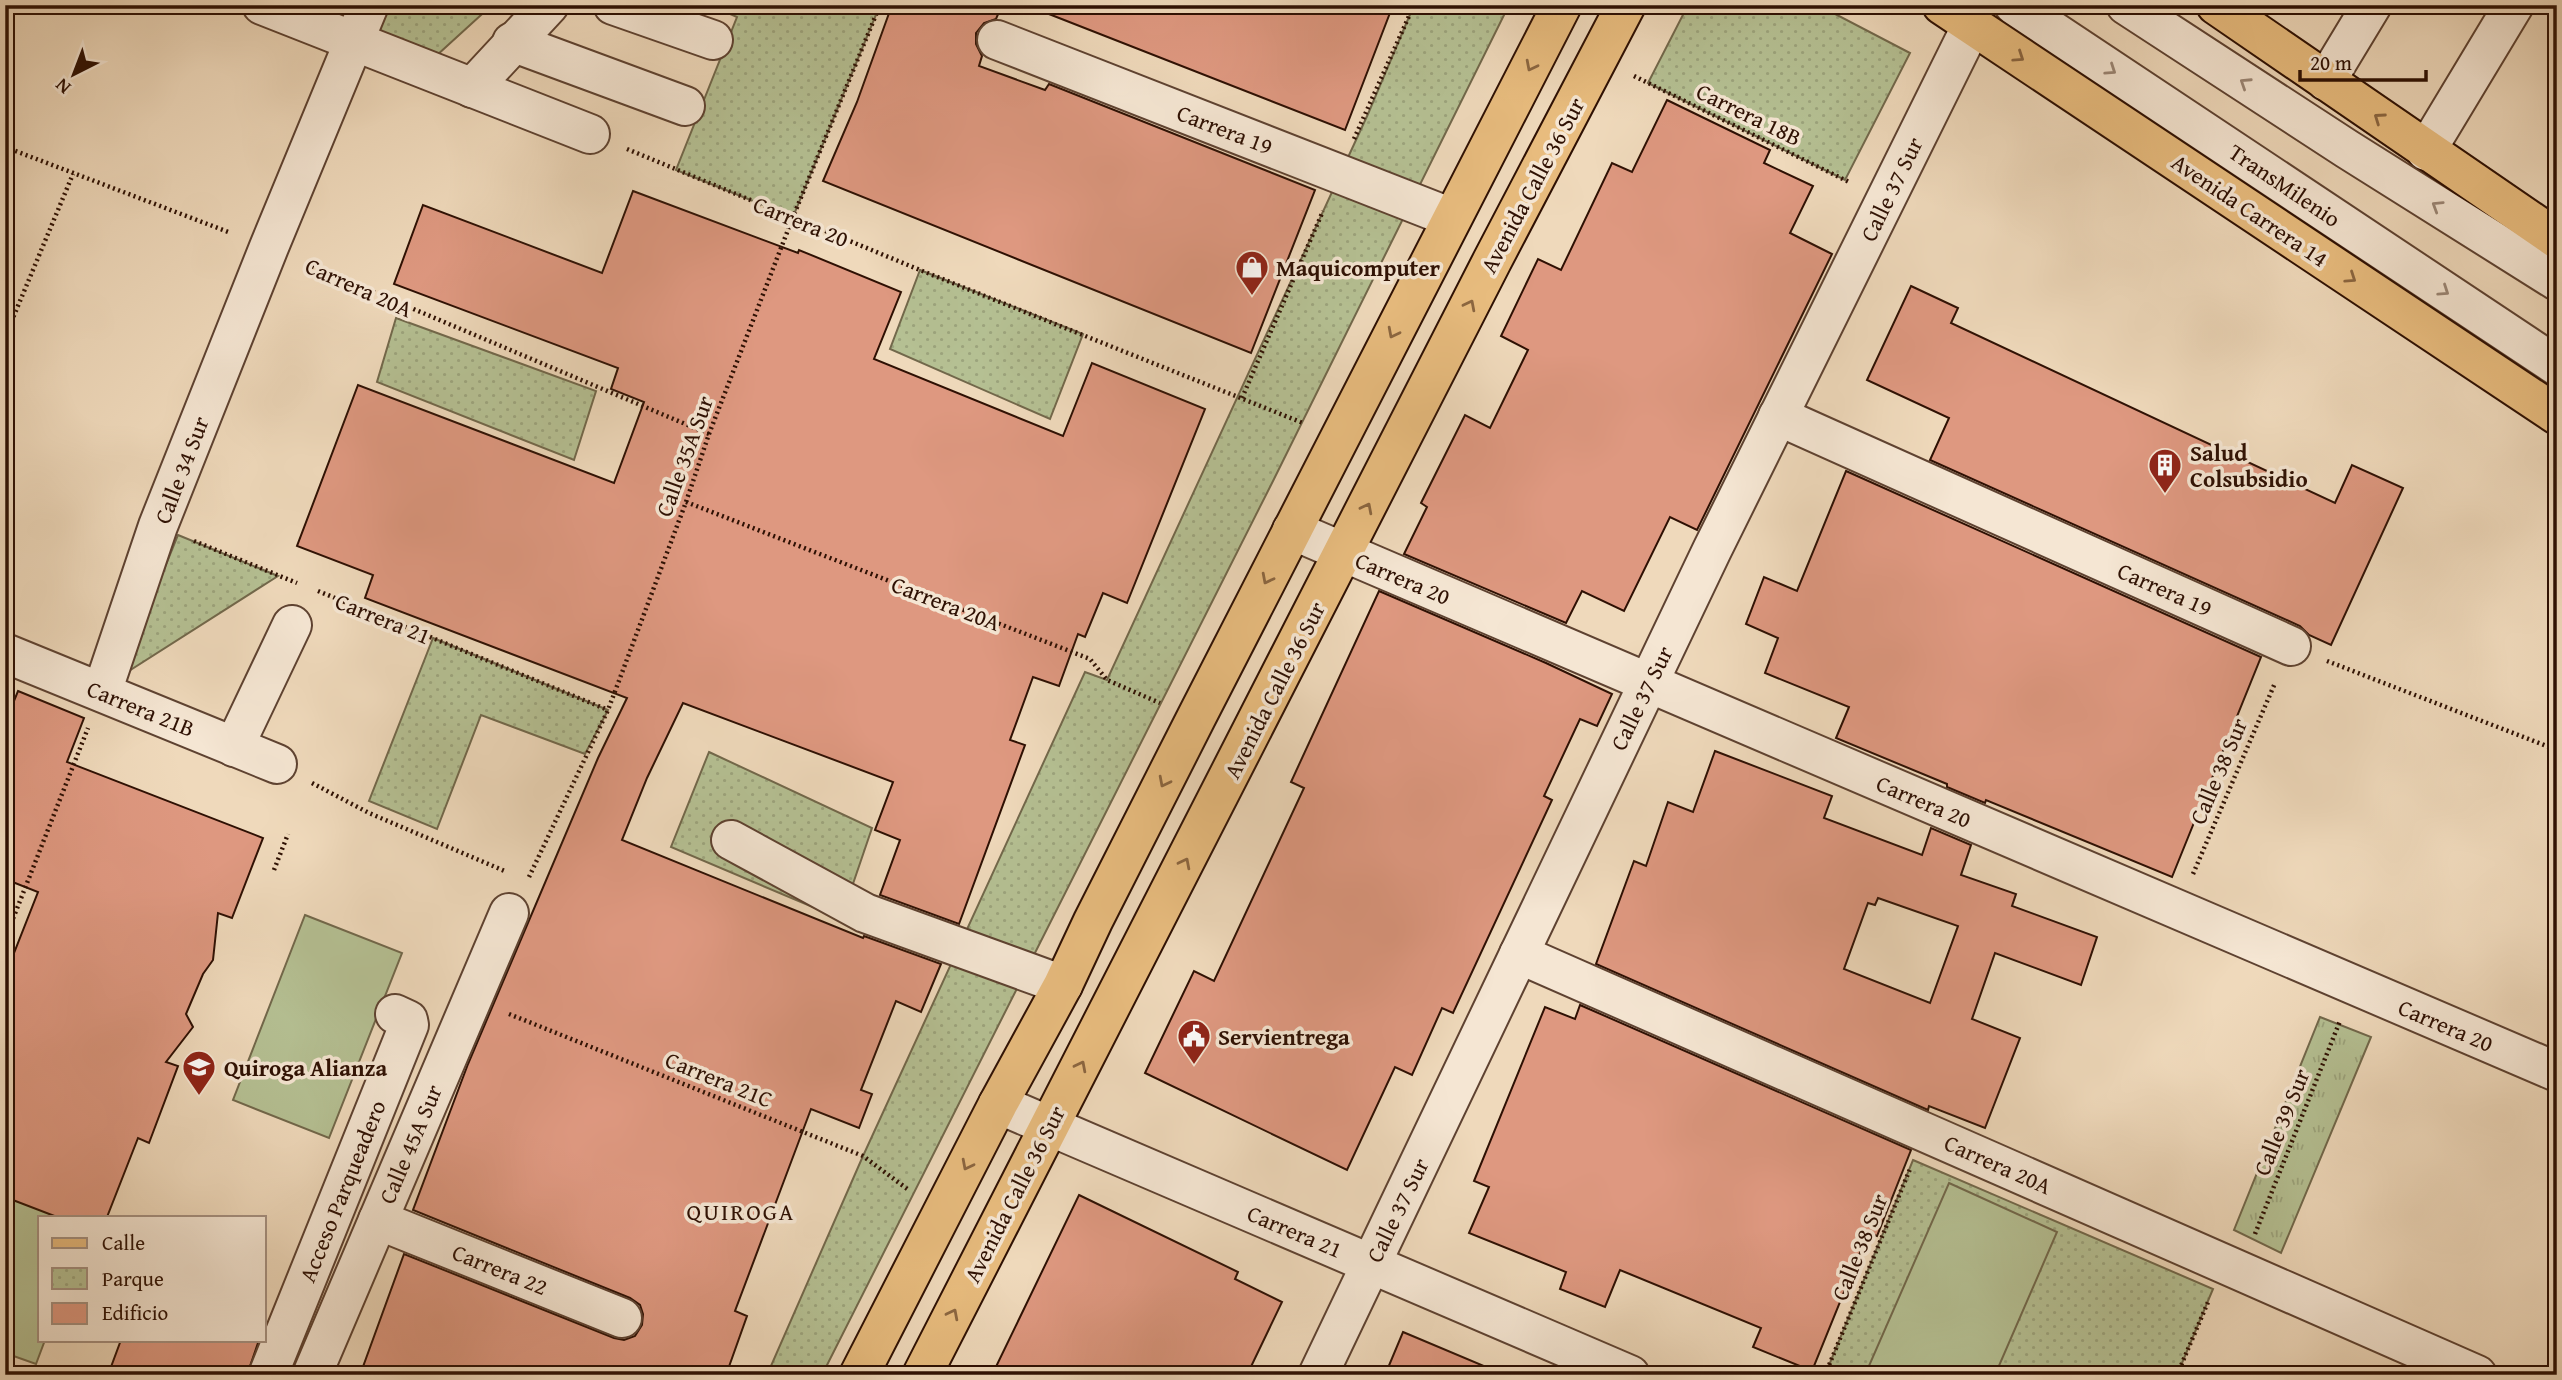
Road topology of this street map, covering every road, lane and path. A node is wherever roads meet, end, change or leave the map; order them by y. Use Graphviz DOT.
graph roads {
  1 [pos="262,5"];
  2 [pos="369,5"];
  3 [pos="549,5"];
  4 [pos="612,5"];
  5 [pos="880,5"];
  6 [pos="1562,5"];
  7 [pos="1626,5"];
  8 [pos="2014,5"];
  9 [pos="2126,5"];
  10 [pos="2186,5"];
  11 [pos="2216,5"];
  12 [pos="2372,5"];
  13 [pos="2514,5"];
  14 [pos="1957,15"];
  15 [pos="713,40"];
  16 [pos="997,40"];
  17 [pos="353,41"];
  18 [pos="512,42"];
  19 [pos="1598,58"];
  20 [pos="2326,81"];
  21 [pos="472,88"];
  22 [pos="685,106"];
  23 [pos="590,134"];
  24 [pos="5,147"];
  25 [pos="2426,151"];
  26 [pos="73,174"];
  27 [pos="1885,200"];
  28 [pos="793,217"];
  29 [pos="1452,218"];
  30 [pos="2557,239"];
  31 [pos="269,247"];
  32 [pos="2557,281"];
  33 [pos="5,337"];
  34 [pos="2557,366"];
  35 [pos="2557,415"];
  36 [pos="1778,416"];
  37 [pos="709,434"];
  38 [pos="1340,438"];
  39 [pos="686,502"];
  40 [pos="158,526"];
  41 [pos="1292,530"];
  42 [pos="1344,552"];
  43 [pos="304,586"];
  44 [pos="317,591"];
  45 [pos="292,625"];
  46 [pos="2291,646"];
  47 [pos="5,653"];
  48 [pos="1649,683"];
  49 [pos="102,692"];
  50 [pos="608,710"];
  51 [pos="1196,718"];
  52 [pos="234,747"];
  53 [pos="2557,750"];
  54 [pos="277,764"];
  55 [pos="288,834"];
  56 [pos="731,840"];
  57 [pos="274,870"];
  58 [pos="527,880"];
  59 [pos="2177,910"];
  60 [pos="509,913"];
  61 [pos="5,939"];
  62 [pos="1519,954"];
  63 [pos="1063,985"];
  64 [pos="2354,985"];
  65 [pos="471,999"];
  66 [pos="395,1014"];
  67 [pos="2557,1072"];
  68 [pos="998,1104"];
  69 [pos="1049,1126"];
  70 [pos="1925,1132"];
  71 [pos="943,1211"];
  72 [pos="378,1220"];
  73 [pos="1371,1264"];
  74 [pos="2232,1267"];
  75 [pos="622,1318"];
  76 [pos="268,1375"];
  77 [pos="312,1375"];
  78 [pos="859,1375"];
  79 [pos="922,1375"];
  80 [pos="1318,1375"];
  81 [pos="1630,1375"];
  82 [pos="1825,1375"];
  83 [pos="2177,1375"];
  84 [pos="2477,1375"];
  1 -- 17 [label="street"];
  2 -- 17 [label="street, Calle 34 Sur"];
  3 -- 18 [label="street"];
  4 -- 15 [label="street"];
  5 -- 28 [label="path, Calle 35A Sur"];
  6 -- 29 [label="main road, one-way"];
  7 -- 19 [label="main road, Avenida Calle 36 Sur"];
  8 -- 34 [label="street, TransMilenio, one-way"];
  32 -- 9 [label="street, one-way"];
  10 -- 20 [label="main road"];
  11 -- 20 [label="main road"];
  12 -- 20 [label="street"];
  13 -- 25 [label="street"];
  14 -- 27 [label="street, Calle 37 Sur"];
  14 -- 35 [label="main road, Avenida Carrera 14, one-way"];
  16 -- 29 [label="street, Carrera 19"];
  17 -- 21 [label="street"];
  17 -- 31 [label="street, Calle 34 Sur"];
  18 -- 21 [label="street"];
  18 -- 22 [label="street"];
  19 -- 27 [label="path, Carrera 18B"];
  42 -- 19 [label="main road, Avenida Calle 36 Sur, one-way"];
  25 -- 20 [label="main road, one-way"];
  21 -- 23 [label="street"];
  23 -- 28 [label="path, Carrera 20"];
  24 -- 26 [label="path, Carrera 20A"];
  25 -- 30 [label="main road"];
  26 -- 31 [label="path, Carrera 20A"];
  26 -- 33 [label="path"];
  27 -- 36 [label="street, Calle 37 Sur"];
  28 -- 37 [label="path, Calle 35A Sur"];
  28 -- 38 [label="path, Carrera 20"];
  29 -- 38 [label="main road, one-way"];
  31 -- 37 [label="path, Carrera 20A"];
  31 -- 40 [label="street, Calle 34 Sur"];
  36 -- 46 [label="street, Carrera 19"];
  36 -- 48 [label="street, Calle 37 Sur"];
  37 -- 39 [label="path, Calle 35A Sur"];
  38 -- 41 [label="main road"];
  39 -- 50 [label="path, Calle 35A Sur"];
  39 -- 51 [label="path, Carrera 20A"];
  40 -- 43 [label="path"];
  40 -- 49 [label="street, Calle 34 Sur"];
  41 -- 42 [label="street, Carrera 20"];
  41 -- 51 [label="main road, one-way"];
  42 -- 48 [label="street, Carrera 20"];
  69 -- 42 [label="main road, Avenida Calle 36 Sur, one-way"];
  44 -- 50 [label="path, Carrera 21"];
  45 -- 52 [label="street"];
  46 -- 53 [label="path"];
  46 -- 59 [label="path, Calle 38 Sur"];
  47 -- 49 [label="street, Carrera 21B"];
  48 -- 59 [label="street, Carrera 20"];
  48 -- 62 [label="street, Calle 37 Sur"];
  49 -- 52 [label="street, Carrera 21B"];
  49 -- 61 [label="path"];
  50 -- 58 [label="path, Calle 35A Sur"];
  51 -- 63 [label="main road, one-way"];
  52 -- 54 [label="street, Carrera 21B"];
  54 -- 58 [label="path"];
  55 -- 57 [label="path"];
  56 -- 63 [label="street"];
  58 -- 60 [label="path, Calle 35A Sur"];
  59 -- 64 [label="street, Carrera 20"];
  60 -- 65 [label="street, Calle 45A Sur"];
  62 -- 70 [label="street, Carrera 20A"];
  62 -- 73 [label="street, Calle 37 Sur"];
  63 -- 68 [label="main road"];
  64 -- 67 [label="street, Carrera 20"];
  64 -- 74 [label="path, Calle 39 Sur"];
  65 -- 71 [label="path, Carrera 21C"];
  65 -- 72 [label="street, Calle 45A Sur"];
  66 -- 76 [label="street, Acceso Parqueadero"];
  68 -- 69 [label="street, Carrera 21"];
  68 -- 71 [label="main road, one-way"];
  69 -- 73 [label="street, Carrera 21"];
  79 -- 69 [label="main road, Avenida Calle 36 Sur, one-way"];
  70 -- 74 [label="street, Carrera 20A"];
  70 -- 82 [label="path, Calle 38 Sur"];
  71 -- 78 [label="main road"];
  72 -- 75 [label="street, Carrera 22"];
  72 -- 77 [label="street, Calle 45A Sur"];
  73 -- 80 [label="street, Calle 37 Sur"];
  73 -- 81 [label="street, Carrera 21"];
  74 -- 83 [label="path, Calle 39 Sur"];
  74 -- 84 [label="street, Carrera 20A"];
}
